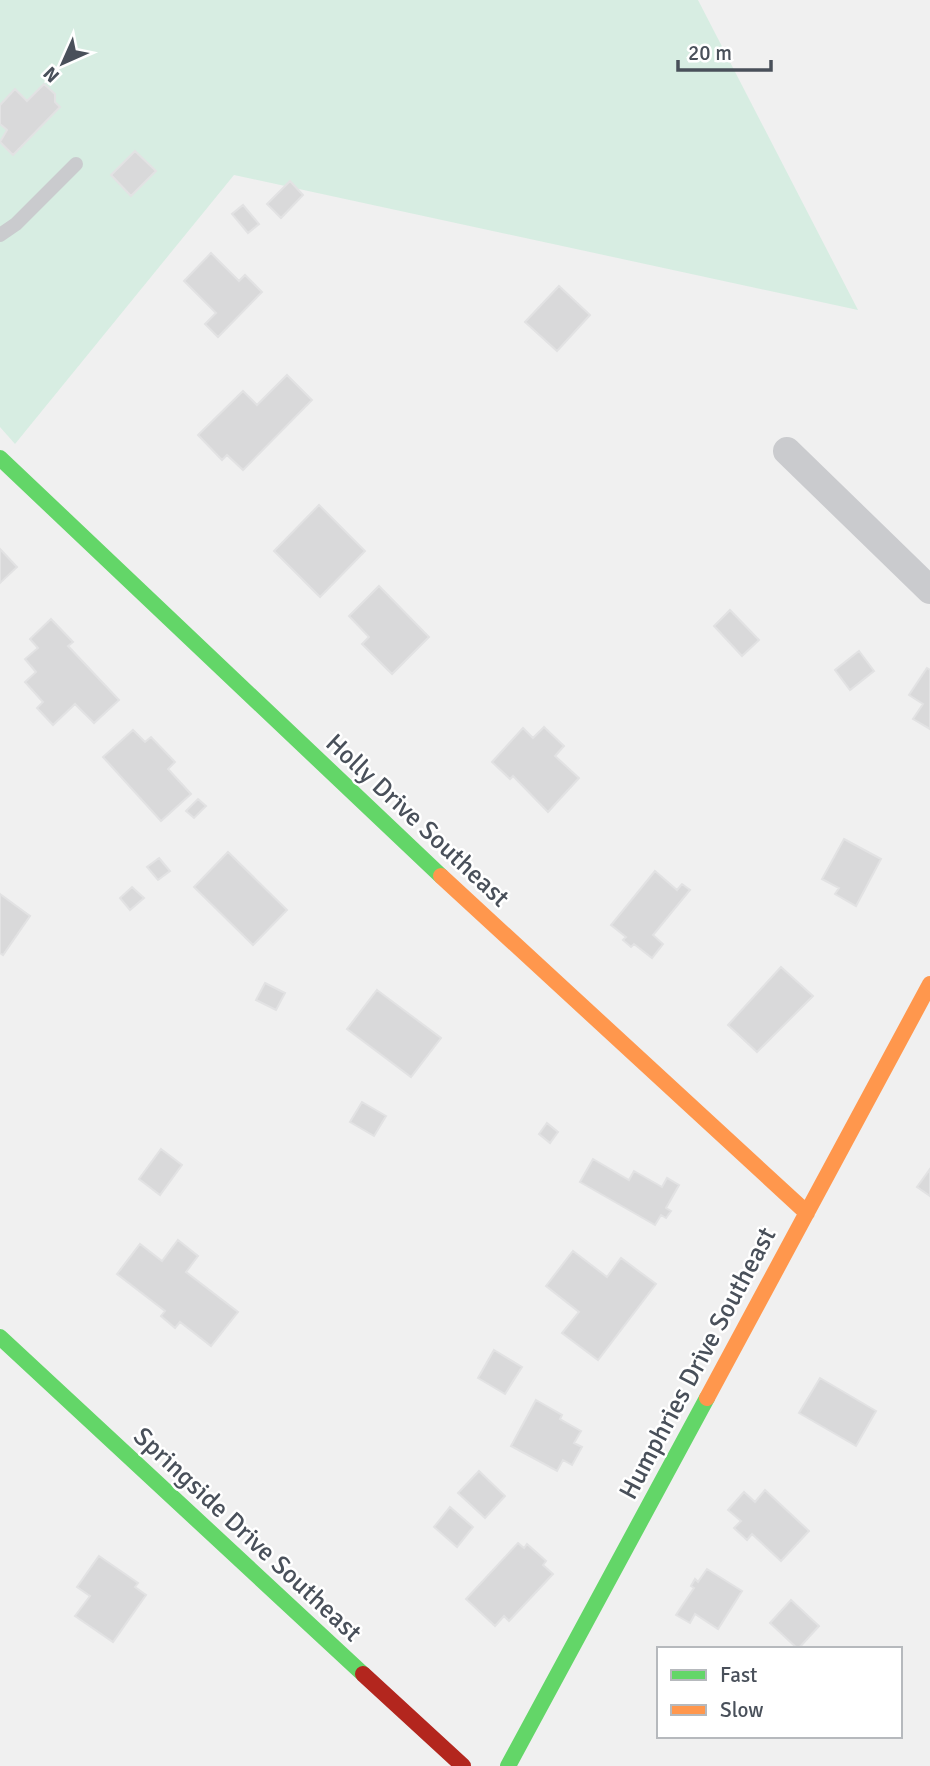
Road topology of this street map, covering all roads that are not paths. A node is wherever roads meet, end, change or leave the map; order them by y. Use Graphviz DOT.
graph roads {
  1 [pos="76,164"];
  2 [pos="0,234"];
  3 [pos="787,451"];
  4 [pos="0,458"];
  5 [pos="930,590"];
  6 [pos="930,984"];
  7 [pos="807,1213"];
  8 [pos="0,1337"];
  9 [pos="463,1766"];
  10 [pos="508,1766"];
  1 -- 2 [label="lane"];
  3 -- 5 [label="street"];
  4 -- 7 [label="street, Holly Drive Southeast"];
  6 -- 7 [label="street, Humphries Drive Southeast"];
  7 -- 10 [label="street, Humphries Drive Southeast"];
  8 -- 9 [label="street, Springside Drive Southeast"];
}
